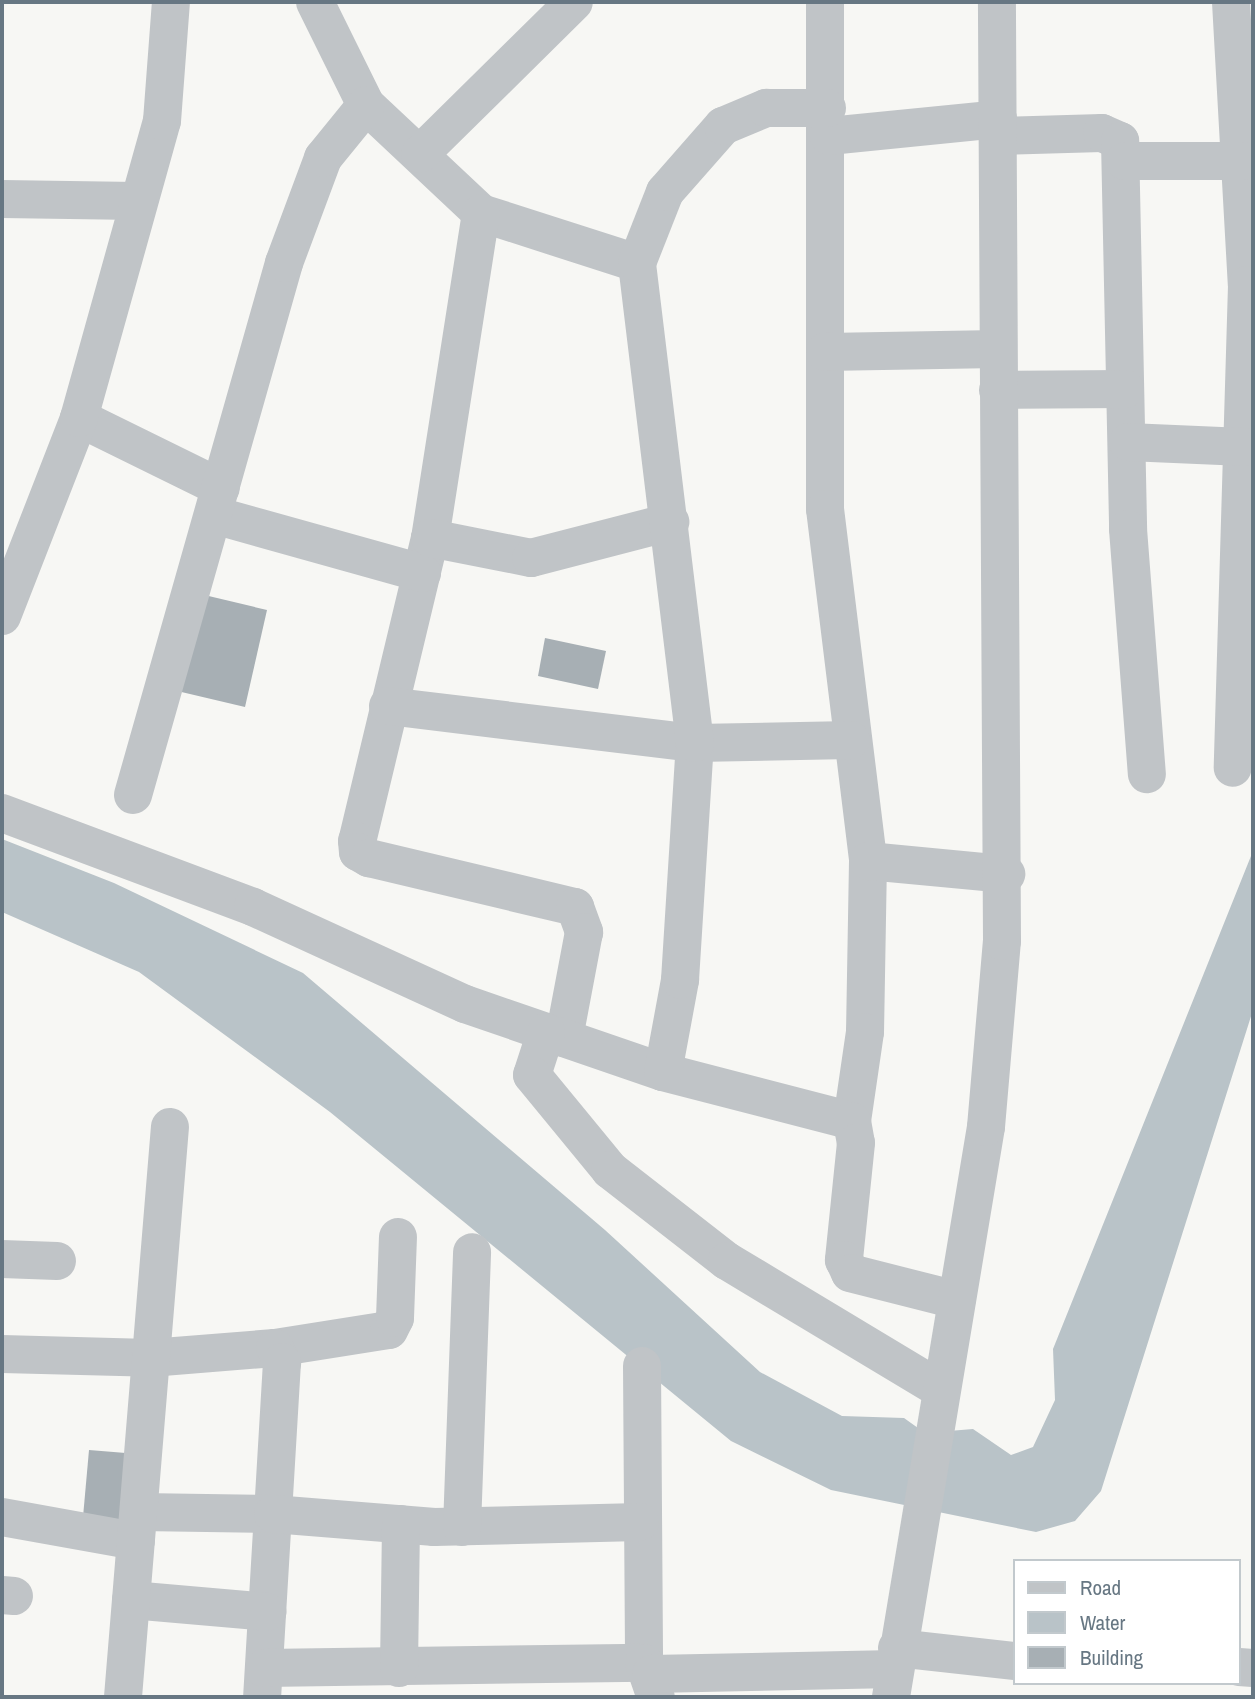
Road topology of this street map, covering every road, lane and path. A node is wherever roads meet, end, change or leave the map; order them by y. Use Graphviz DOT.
graph roads {
  1 [pos="171,2"];
  2 [pos="315,2"];
  3 [pos="574,2"];
  4 [pos="825,2"];
  5 [pos="997,2"];
  6 [pos="1231,2"];
  7 [pos="366,105"];
  8 [pos="828,122"];
  9 [pos="999,128"];
  10 [pos="420,154"];
  11 [pos="1125,161"];
  12 [pos="1242,161"];
  13 [pos="2,198"];
  14 [pos="137,201"];
  15 [pos="481,213"];
  16 [pos="1250,219"];
  17 [pos="636,263"];
  18 [pos="998,349"];
  19 [pos="825,352"];
  20 [pos="1125,389"];
  21 [pos="998,390"];
  22 [pos="79,418"];
  23 [pos="1128,442"];
  24 [pos="1244,447"];
  25 [pos="218,501"];
  26 [pos="670,522"];
  27 [pos="16,538"];
  28 [pos="426,556"];
  29 [pos="2,616"];
  30 [pos="388,706"];
  31 [pos="851,740"];
  32 [pos="695,743"];
  33 [pos="1233,768"];
  34 [pos="1147,774"];
  35 [pos="133,795"];
  36 [pos="2,813"];
  37 [pos="868,861"];
  38 [pos="1006,874"];
  39 [pos="555,1035"];
  40 [pos="663,1072"];
  41 [pos="852,1121"];
  42 [pos="170,1127"];
  43 [pos="398,1237"];
  44 [pos="472,1252"];
  45 [pos="2,1259"];
  46 [pos="57,1261"];
  47 [pos="957,1300"];
  48 [pos="275,1348"];
  49 [pos="2,1354"];
  50 [pos="150,1358"];
  51 [pos="642,1366"];
  52 [pos="937,1394"];
  53 [pos="273,1514"];
  54 [pos="2,1517"];
  55 [pos="639,1522"];
  56 [pos="401,1524"];
  57 [pos="138,1527"];
  58 [pos="462,1527"];
  59 [pos="131,1600"];
  60 [pos="267,1612"];
  61 [pos="1014,1661"];
  62 [pos="399,1668"];
  63 [pos="894,1671"];
  64 [pos="650,1678"];
  65 [pos="451,1682"];
  66 [pos="263,1683"];
  67 [pos="123,1697"];
  1 -- 14 [label="street"];
  2 -- 7 [label="street"];
  3 -- 10 [label="street"];
  4 -- 8 [label="street"];
  5 -- 9 [label="street"];
  6 -- 12 [label="street"];
  7 -- 10 [label="street"];
  7 -- 25 [label="street"];
  8 -- 9 [label="street"];
  8 -- 17 [label="street"];
  8 -- 19 [label="street"];
  9 -- 11 [label="street"];
  9 -- 18 [label="street"];
  10 -- 15 [label="street"];
  11 -- 12 [label="street"];
  11 -- 20 [label="street"];
  12 -- 16 [label="street"];
  13 -- 14 [label="street"];
  14 -- 22 [label="street"];
  15 -- 17 [label="street"];
  15 -- 28 [label="street"];
  16 -- 24 [label="street"];
  17 -- 26 [label="street"];
  18 -- 19 [label="street"];
  18 -- 21 [label="street"];
  19 -- 31 [label="street"];
  20 -- 21 [label="street"];
  20 -- 23 [label="street"];
  21 -- 38 [label="street"];
  22 -- 25 [label="street"];
  22 -- 27 [label="street"];
  23 -- 24 [label="street"];
  23 -- 34 [label="street"];
  24 -- 33 [label="street"];
  25 -- 28 [label="street"];
  25 -- 35 [label="street"];
  26 -- 28 [label="street"];
  26 -- 32 [label="street"];
  27 -- 29 [label="street"];
  28 -- 30 [label="street"];
  30 -- 32 [label="street"];
  30 -- 39 [label="street"];
  31 -- 32 [label="street"];
  31 -- 37 [label="street"];
  32 -- 40 [label="street"];
  36 -- 39 [label="street"];
  37 -- 38 [label="street"];
  37 -- 41 [label="street"];
  38 -- 47 [label="street"];
  39 -- 40 [label="street"];
  39 -- 52 [label="street"];
  40 -- 41 [label="street"];
  41 -- 47 [label="street"];
  42 -- 50 [label="street"];
  43 -- 48 [label="street"];
  44 -- 58 [label="street"];
  45 -- 46 [label="street"];
  47 -- 52 [label="street"];
  48 -- 50 [label="street"];
  48 -- 53 [label="street"];
  49 -- 50 [label="street"];
  50 -- 57 [label="street"];
  51 -- 55 [label="street"];
  52 -- 63 [label="street"];
  53 -- 56 [label="street"];
  53 -- 57 [label="street"];
  53 -- 60 [label="street"];
  54 -- 57 [label="street"];
  55 -- 58 [label="street"];
  55 -- 64 [label="street"];
  56 -- 58 [label="street"];
  56 -- 62 [label="street"];
  57 -- 59 [label="street"];
  59 -- 60 [label="street"];
  59 -- 67 [label="street"];
  60 -- 66 [label="street"];
  61 -- 63 [label="street"];
  62 -- 65 [label="street"];
  62 -- 66 [label="street"];
  63 -- 64 [label="street"];
  64 -- 65 [label="street"];
}
